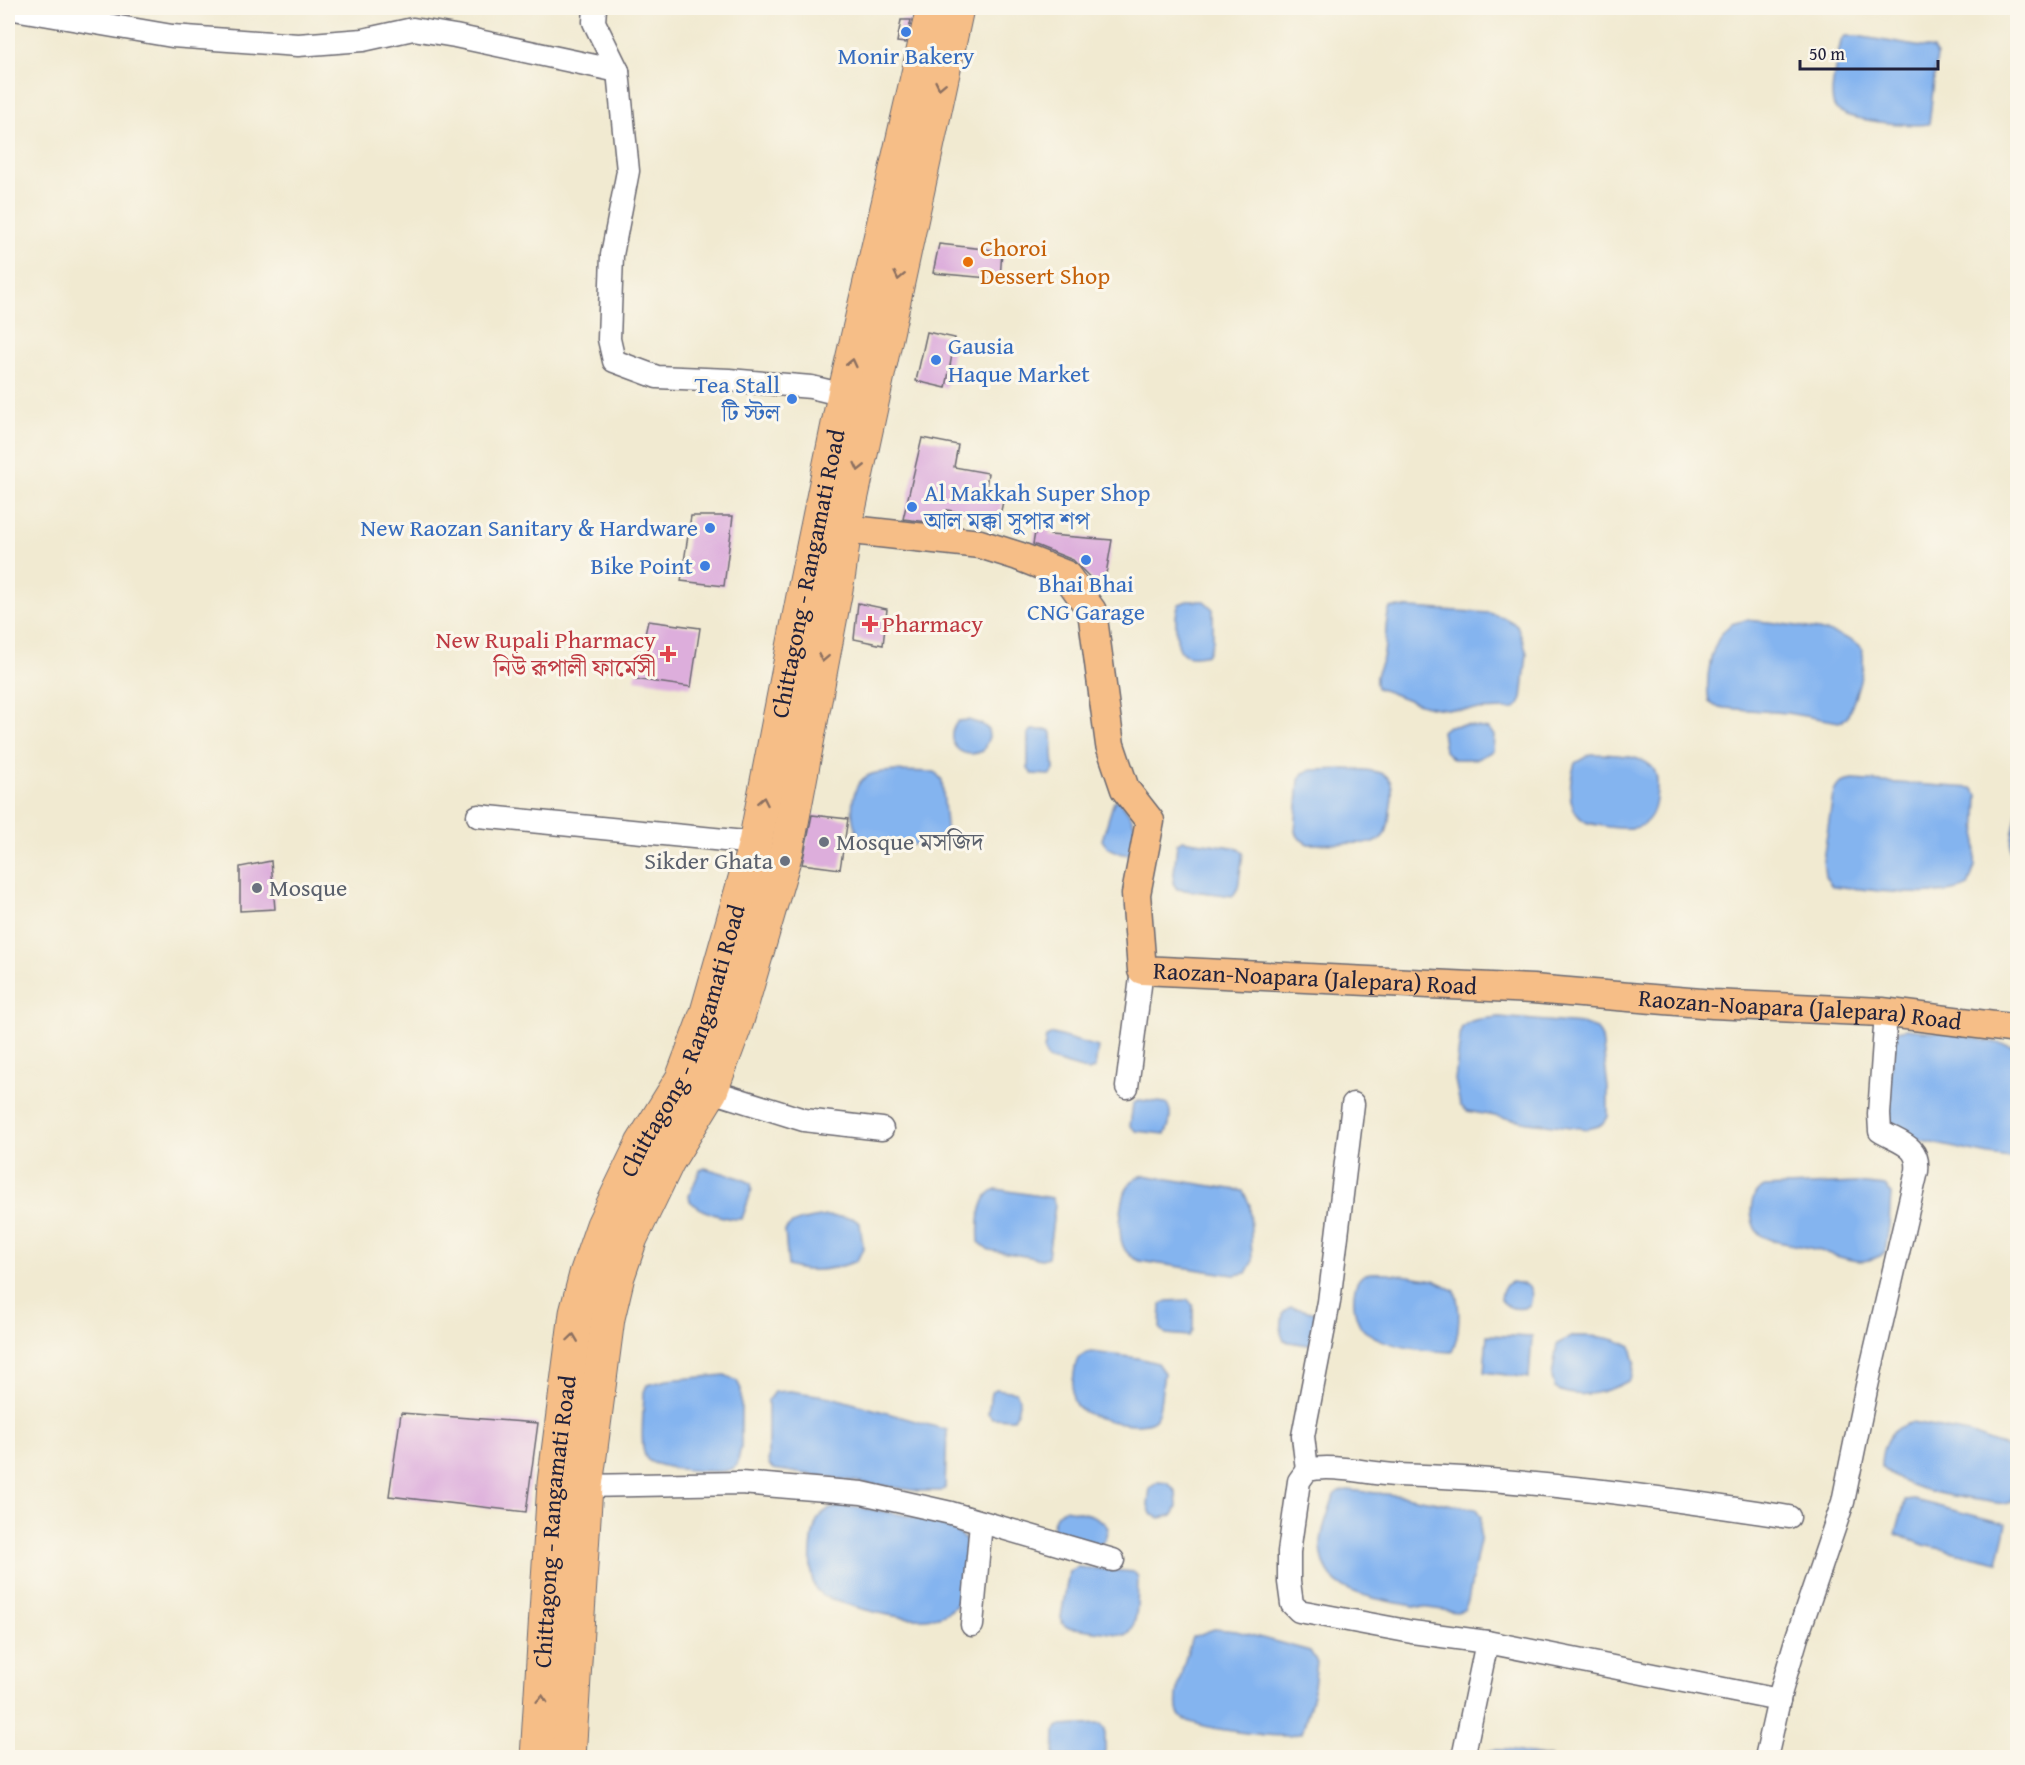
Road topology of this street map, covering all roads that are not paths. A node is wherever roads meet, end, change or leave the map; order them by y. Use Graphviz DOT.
graph roads {
  1 [pos="8,8"];
  2 [pos="595,8"];
  3 [pos="933,8"];
  4 [pos="957,8"];
  5 [pos="618,71"];
  6 [pos="844,395"];
  7 [pos="831,528"];
  8 [pos="478,816"];
  9 [pos="755,843"];
  10 [pos="1142,970"];
  11 [pos="1886,1012"];
  12 [pos="2018,1029"];
  13 [pos="1127,1087"];
  14 [pos="711,1091"];
  15 [pos="1353,1104"];
  16 [pos="882,1129"];
  17 [pos="1306,1470"];
  18 [pos="586,1486"];
  19 [pos="1789,1517"];
  20 [pos="981,1522"];
  21 [pos="1113,1560"];
  22 [pos="972,1625"];
  23 [pos="1487,1642"];
  24 [pos="1779,1701"];
  25 [pos="537,1758"];
  26 [pos="569,1758"];
  27 [pos="1463,1758"];
  28 [pos="1766,1758"];
  1 -- 5 [label="street"];
  2 -- 5 [label="street"];
  6 -- 3 [label="highway, Chittagong - Rangamati Road, one-way"];
  4 -- 7 [label="highway, Chittagong - Rangamati Road, one-way"];
  5 -- 6 [label="street"];
  6 -- 7 [label="highway, Chittagong - Rangamati Road"];
  9 -- 7 [label="highway, Chittagong - Rangamati Road, one-way"];
  7 -- 10 [label="main road, Raozan-Noapara (Jalepara) Road"];
  7 -- 14 [label="highway, Chittagong - Rangamati Road, one-way"];
  8 -- 9 [label="street"];
  25 -- 9 [label="highway, Chittagong - Rangamati Road, one-way"];
  10 -- 11 [label="main road, Raozan-Noapara (Jalepara) Road"];
  10 -- 13 [label="street"];
  11 -- 12 [label="main road, Raozan-Noapara (Jalepara) Road"];
  11 -- 24 [label="street"];
  14 -- 16 [label="street"];
  14 -- 18 [label="highway, Chittagong - Rangamati Road"];
  15 -- 17 [label="street"];
  17 -- 19 [label="street"];
  17 -- 23 [label="street"];
  18 -- 20 [label="street"];
  18 -- 26 [label="highway, Chittagong - Rangamati Road"];
  20 -- 21 [label="street"];
  20 -- 22 [label="street"];
  23 -- 24 [label="street"];
  23 -- 27 [label="street"];
  24 -- 28 [label="street"];
}
